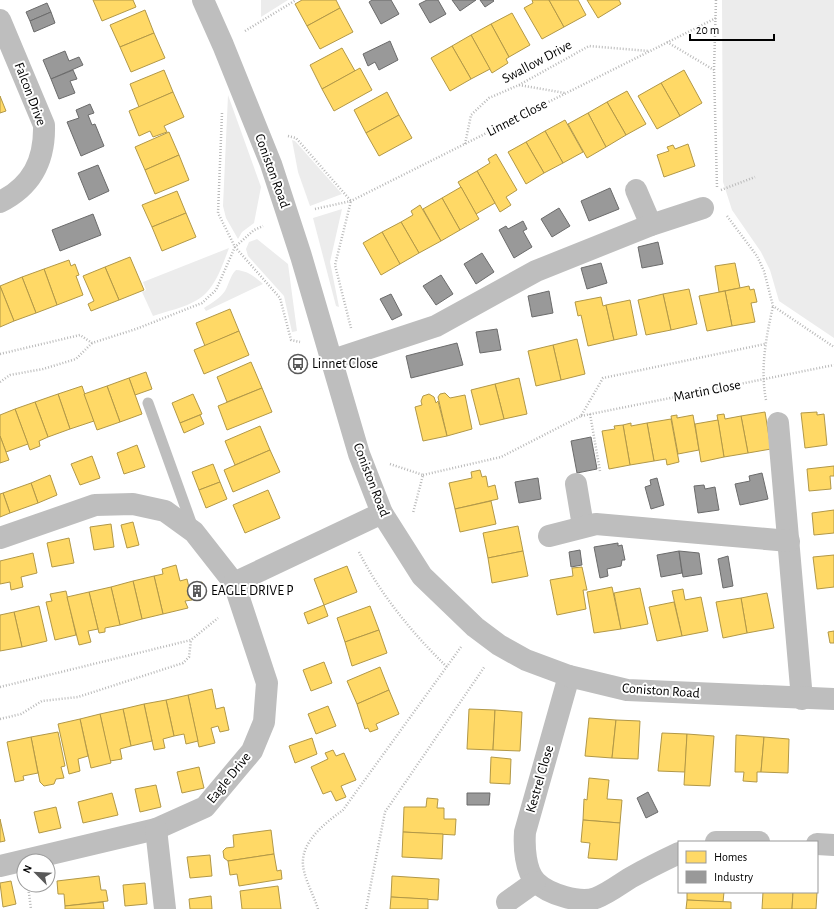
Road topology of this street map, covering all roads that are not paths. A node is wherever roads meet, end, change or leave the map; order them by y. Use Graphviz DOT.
graph roads {
  1 [pos="203,0"];
  2 [pos="0,20"];
  3 [pos="636,190"];
  4 [pos="710,200"];
  5 [pos="0,202"];
  6 [pos="651,225"];
  7 [pos="330,353"];
  8 [pos="148,403"];
  9 [pos="778,423"];
  10 [pos="576,484"];
  11 [pos="382,513"];
  12 [pos="583,526"];
  13 [pos="194,532"];
  14 [pos="549,536"];
  15 [pos="0,538"];
  16 [pos="789,541"];
  17 [pos="237,592"];
  18 [pos="569,676"];
  19 [pos="802,699"];
  20 [pos="834,700"];
  21 [pos="156,830"];
  22 [pos="818,844"];
  23 [pos="834,845"];
  24 [pos="678,853"];
  25 [pos="0,866"];
  26 [pos="535,882"];
  27 [pos="505,906"];
  28 [pos="165,909"];
  1 -- 7 [label="street, Coniston Road"];
  2 -- 5 [label="street, Falcon Drive"];
  3 -- 6 [label="street"];
  4 -- 6 [label="street"];
  6 -- 7 [label="street"];
  7 -- 11 [label="street, Coniston Road"];
  8 -- 13 [label="lane"];
  9 -- 16 [label="street"];
  10 -- 12 [label="street"];
  11 -- 17 [label="street"];
  11 -- 18 [label="street, Coniston Road"];
  12 -- 14 [label="street"];
  12 -- 16 [label="street"];
  13 -- 15 [label="street, Eagle Drive"];
  13 -- 17 [label="street, Eagle Drive"];
  16 -- 19 [label="street"];
  17 -- 21 [label="street, Eagle Drive"];
  18 -- 19 [label="street, Coniston Road"];
  18 -- 26 [label="street, Kestrel Close"];
  19 -- 20 [label="street, Coniston Road"];
  21 -- 25 [label="street, Eagle Drive"];
  21 -- 28 [label="street"];
  22 -- 23 [label="street"];
  24 -- 26 [label="street"];
  26 -- 27 [label="street"];
}
